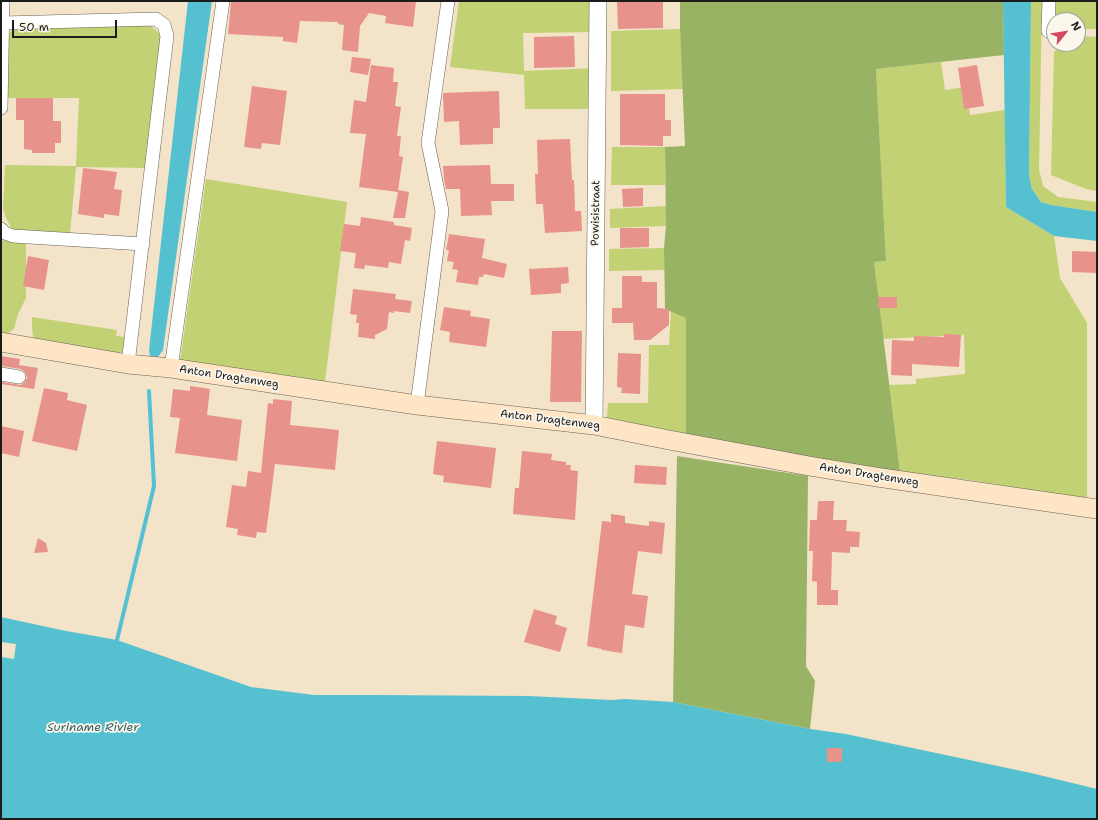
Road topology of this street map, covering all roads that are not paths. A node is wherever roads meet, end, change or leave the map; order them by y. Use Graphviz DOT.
graph roads {
  1 [pos="3,1"];
  2 [pos="223,1"];
  3 [pos="448,1"];
  4 [pos="598,1"];
  5 [pos="1049,1"];
  6 [pos="1049,12"];
  7 [pos="3,23"];
  8 [pos="1,108"];
  9 [pos="1,229"];
  10 [pos="143,244"];
  11 [pos="1,342"];
  12 [pos="128,364"];
  13 [pos="171,368"];
  14 [pos="1,374"];
  15 [pos="19,377"];
  16 [pos="417,405"];
  17 [pos="594,425"];
  18 [pos="1097,509"];
  1 -- 7 [label="street"];
  2 -- 13 [label="street"];
  3 -- 16 [label="street"];
  4 -- 17 [label="street, Powisistraat"];
  5 -- 6 [label="street"];
  7 -- 8 [label="street"];
  7 -- 10 [label="street"];
  9 -- 10 [label="street"];
  10 -- 12 [label="street"];
  11 -- 12 [label="main road, Anton Dragtenweg"];
  12 -- 13 [label="main road, Anton Dragtenweg"];
  13 -- 16 [label="main road, Anton Dragtenweg"];
  14 -- 15 [label="street"];
  16 -- 17 [label="main road, Anton Dragtenweg"];
  17 -- 18 [label="main road, Anton Dragtenweg"];
}
